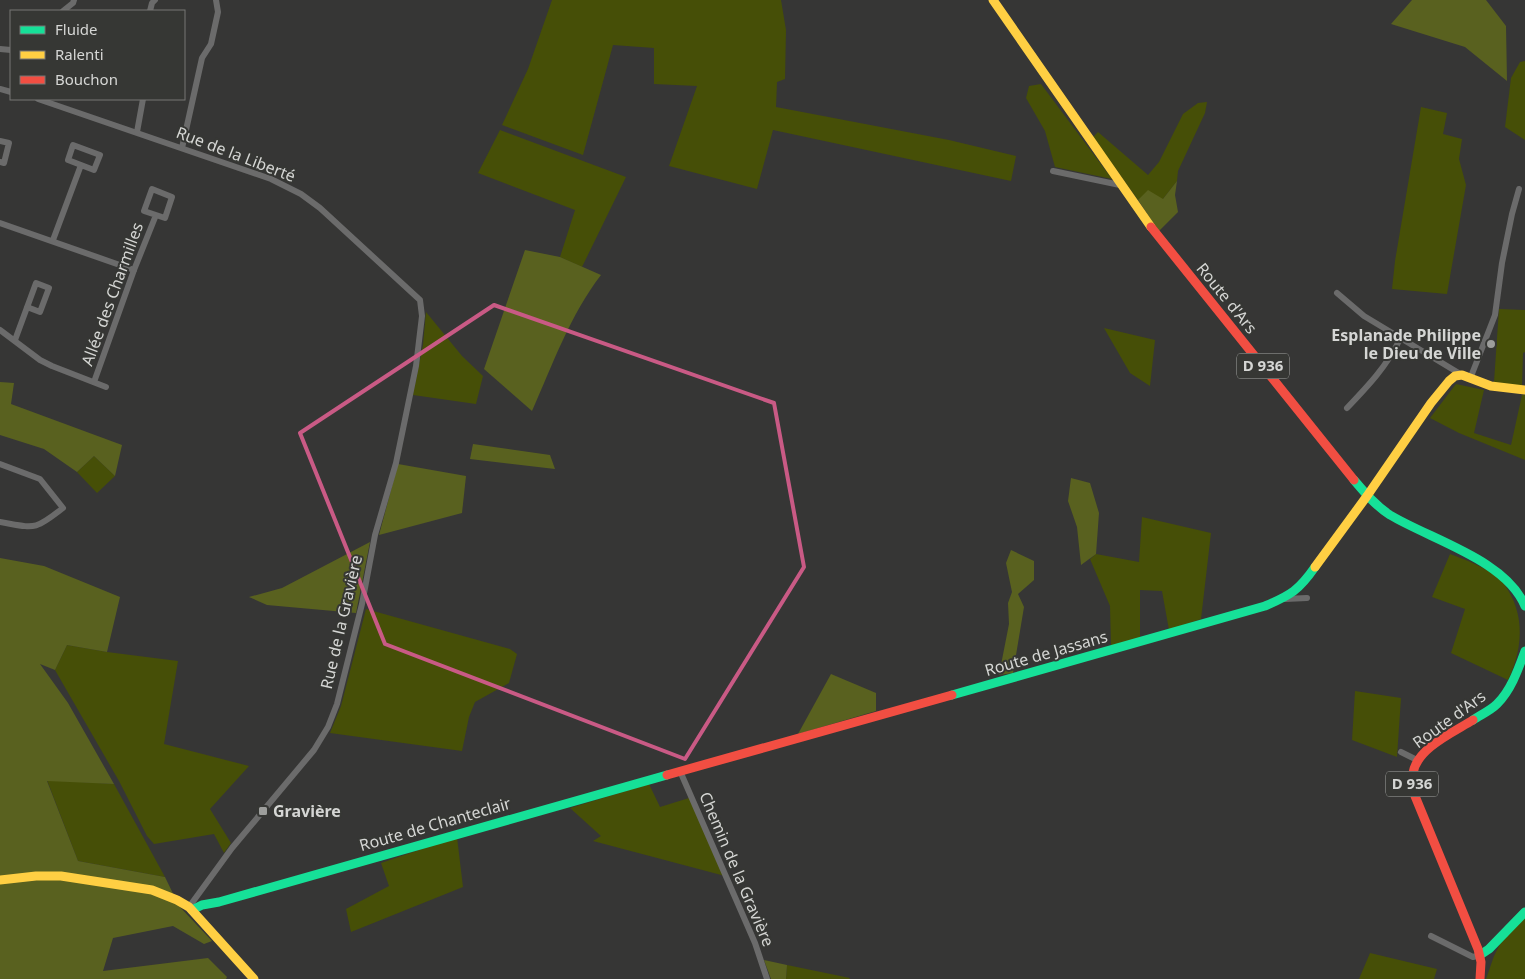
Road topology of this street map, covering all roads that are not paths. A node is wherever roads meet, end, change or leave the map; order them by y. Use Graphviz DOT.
graph roads {
  1 [pos="74,0"];
  2 [pos="156,0"];
  3 [pos="162,0"];
  4 [pos="216,0"];
  5 [pos="993,0"];
  6 [pos="64,10"];
  7 [pos="41,100"];
  8 [pos="143,100"];
  9 [pos="137,132"];
  10 [pos="0,141"];
  11 [pos="182,148"];
  12 [pos="0,162"];
  13 [pos="81,165"];
  14 [pos="1054,171"];
  15 [pos="1120,184"];
  16 [pos="1519,189"];
  17 [pos="156,216"];
  18 [pos="0,222"];
  19 [pos="53,240"];
  20 [pos="134,270"];
  21 [pos="1337,292"];
  22 [pos="420,300"];
  23 [pos="27,307"];
  24 [pos="0,330"];
  25 [pos="1400,339"];
  26 [pos="15,340"];
  27 [pos="1462,375"];
  28 [pos="1470,379"];
  29 [pos="94,382"];
  30 [pos="106,387"];
  31 [pos="1525,390"];
  32 [pos="1347,408"];
  33 [pos="0,464"];
  34 [pos="1367,496"];
  35 [pos="0,522"];
  36 [pos="1307,598"];
  37 [pos="1281,599"];
  38 [pos="1525,606"];
  39 [pos="1525,651"];
  40 [pos="1401,752"];
  41 [pos="1417,760"];
  42 [pos="684,770"];
  43 [pos="0,880"];
  44 [pos="190,908"];
  45 [pos="1525,912"];
  46 [pos="1431,936"];
  47 [pos="1480,955"];
  48 [pos="254,979"];
  49 [pos="767,979"];
  50 [pos="1480,979"];
  1 -- 6 [label="street"];
  2 -- 3 [label="street"];
  4 -- 11 [label="street"];
  5 -- 15 [label="street, Route d'Ars / D 936"];
  7 -- 9 [label="street, Rue de la Liberté"];
  8 -- 9 [label="street"];
  9 -- 11 [label="street, Rue de la Liberté"];
  10 -- 12 [label="street"];
  11 -- 22 [label="street, Rue de la Liberté"];
  13 -- 13 [label="street"];
  13 -- 19 [label="street"];
  14 -- 15 [label="street"];
  15 -- 34 [label="street, Route d'Ars / D 936"];
  16 -- 28 [label="street"];
  17 -- 17 [label="street, Allée des Charmilles"];
  17 -- 20 [label="street, Allée des Charmilles"];
  18 -- 19 [label="street"];
  19 -- 20 [label="street"];
  20 -- 29 [label="street, Allée des Charmilles"];
  21 -- 25 [label="street"];
  22 -- 44 [label="street, Rue de la Gravière"];
  23 -- 23 [label="street"];
  23 -- 26 [label="street"];
  24 -- 26 [label="street"];
  25 -- 27 [label="street"];
  25 -- 32 [label="street"];
  26 -- 29 [label="street"];
  27 -- 28 [label="street"];
  27 -- 34 [label="street, Route de Jassans"];
  28 -- 31 [label="street"];
  29 -- 30 [label="street"];
  33 -- 35 [label="street"];
  34 -- 37 [label="street, Route de Jassans"];
  34 -- 38 [label="street, Route d'Ars / D 936"];
  36 -- 37 [label="street"];
  37 -- 42 [label="street, Route de Jassans"];
  39 -- 41 [label="street, Route d'Ars / D 936"];
  40 -- 41 [label="street"];
  41 -- 47 [label="street, Route d'Ars / D 936"];
  42 -- 44 [label="street, Route de Chanteclair"];
  42 -- 49 [label="street, Chemin de la Gravière"];
  43 -- 44 [label="street"];
  44 -- 48 [label="street"];
  45 -- 47 [label="street"];
  46 -- 47 [label="street"];
  47 -- 50 [label="street, D 936"];
}
